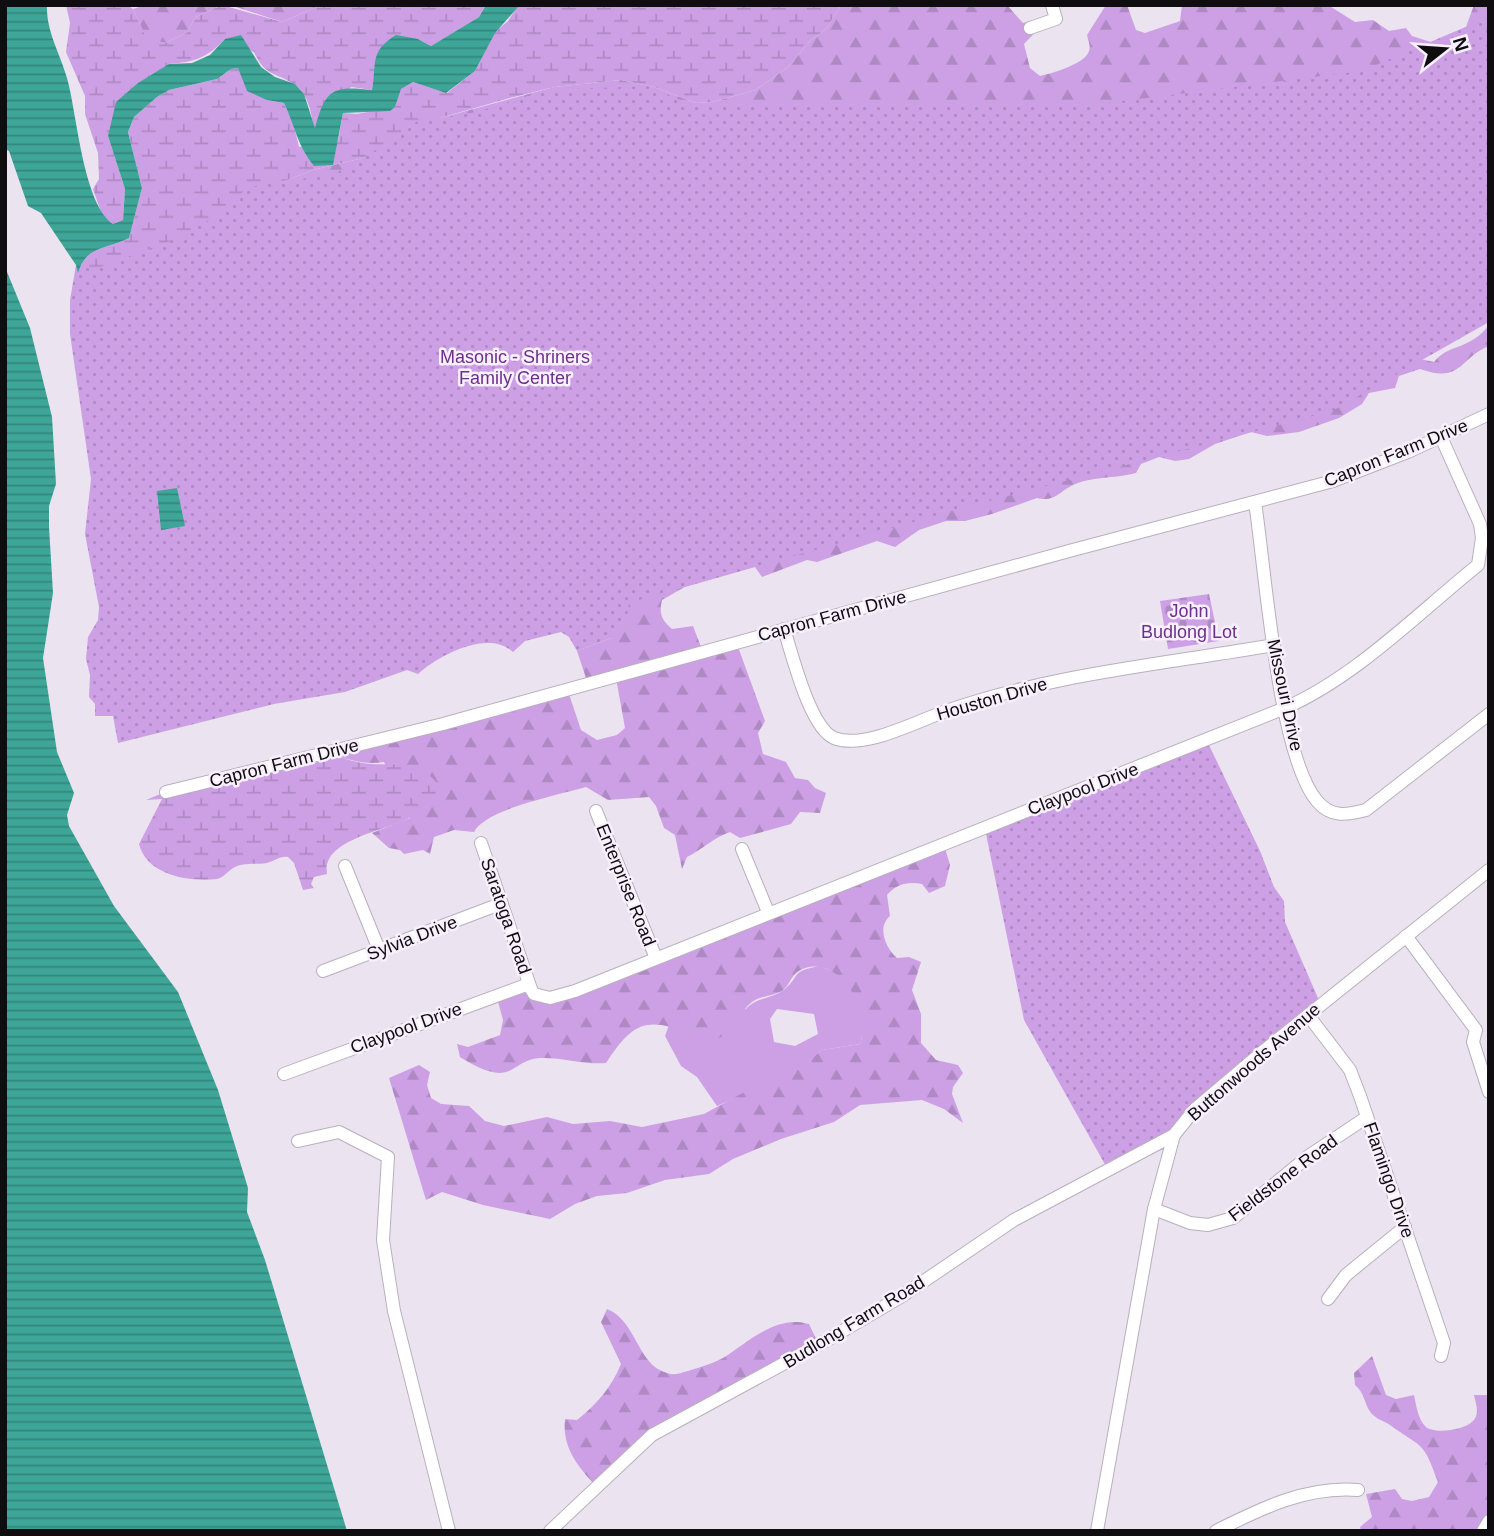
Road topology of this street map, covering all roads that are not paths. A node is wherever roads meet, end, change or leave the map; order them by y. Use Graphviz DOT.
graph roads {
  1 [pos="1052,5"];
  2 [pos="1030,28"];
  3 [pos="1489,414"];
  4 [pos="1441,437"];
  5 [pos="1255,502"];
  6 [pos="784,629"];
  7 [pos="1274,645"];
  8 [pos="1285,708"];
  9 [pos="1489,714"];
  10 [pos="166,792"];
  11 [pos="596,811"];
  12 [pos="481,844"];
  13 [pos="742,849"];
  14 [pos="345,866"];
  15 [pos="1489,870"];
  16 [pos="500,904"];
  17 [pos="768,912"];
  18 [pos="1406,936"];
  19 [pos="380,951"];
  20 [pos="656,958"];
  21 [pos="323,971"];
  22 [pos="530,986"];
  23 [pos="1308,1015"];
  24 [pos="1489,1022"];
  25 [pos="1476,1030"];
  26 [pos="284,1074"];
  27 [pos="1489,1093"];
  28 [pos="1367,1117"];
  29 [pos="1174,1135"];
  30 [pos="298,1142"];
  31 [pos="1154,1209"];
  32 [pos="1405,1227"];
  33 [pos="1328,1298"];
  34 [pos="1441,1356"];
  35 [pos="1358,1490"];
  36 [pos="1489,1521"];
  37 [pos="449,1531"];
  38 [pos="550,1531"];
  39 [pos="1097,1531"];
  40 [pos="1216,1531"];
  41 [pos="1483,1531"];
  1 -- 2 [label="street"];
  3 -- 4 [label="street, Capron Farm Drive"];
  4 -- 5 [label="street, Capron Farm Drive"];
  4 -- 8 [label="street, Claypool Drive"];
  5 -- 6 [label="street, Capron Farm Drive"];
  5 -- 7 [label="street, Missouri Drive"];
  6 -- 7 [label="street, Houston Drive"];
  6 -- 10 [label="street, Capron Farm Drive"];
  7 -- 8 [label="street, Missouri Drive"];
  8 -- 9 [label="street, Missouri Drive"];
  8 -- 17 [label="street, Claypool Drive"];
  11 -- 20 [label="street, Enterprise Road"];
  12 -- 16 [label="street, Saratoga Road"];
  13 -- 17 [label="street"];
  14 -- 19 [label="street"];
  15 -- 18 [label="street, Buttonwoods Avenue"];
  16 -- 19 [label="street, Sylvia Drive"];
  16 -- 22 [label="street, Saratoga Road"];
  17 -- 20 [label="street, Claypool Drive"];
  18 -- 23 [label="street, Buttonwoods Avenue"];
  18 -- 25 [label="street"];
  19 -- 21 [label="street, Sylvia Drive"];
  20 -- 22 [label="street, Claypool Drive"];
  22 -- 26 [label="street, Claypool Drive"];
  23 -- 28 [label="street, Flamingo Drive"];
  23 -- 29 [label="street, Buttonwoods Avenue"];
  24 -- 25 [label="street"];
  25 -- 27 [label="street"];
  28 -- 31 [label="street, Fieldstone Road"];
  28 -- 32 [label="street, Flamingo Drive"];
  29 -- 31 [label="street, Buttonwoods Avenue"];
  29 -- 38 [label="street, Budlong Farm Road"];
  30 -- 37 [label="street"];
  31 -- 39 [label="street, Buttonwoods Avenue"];
  32 -- 33 [label="street"];
  32 -- 34 [label="street, Flamingo Drive"];
  35 -- 40 [label="street"];
  36 -- 41 [label="street"];
}
